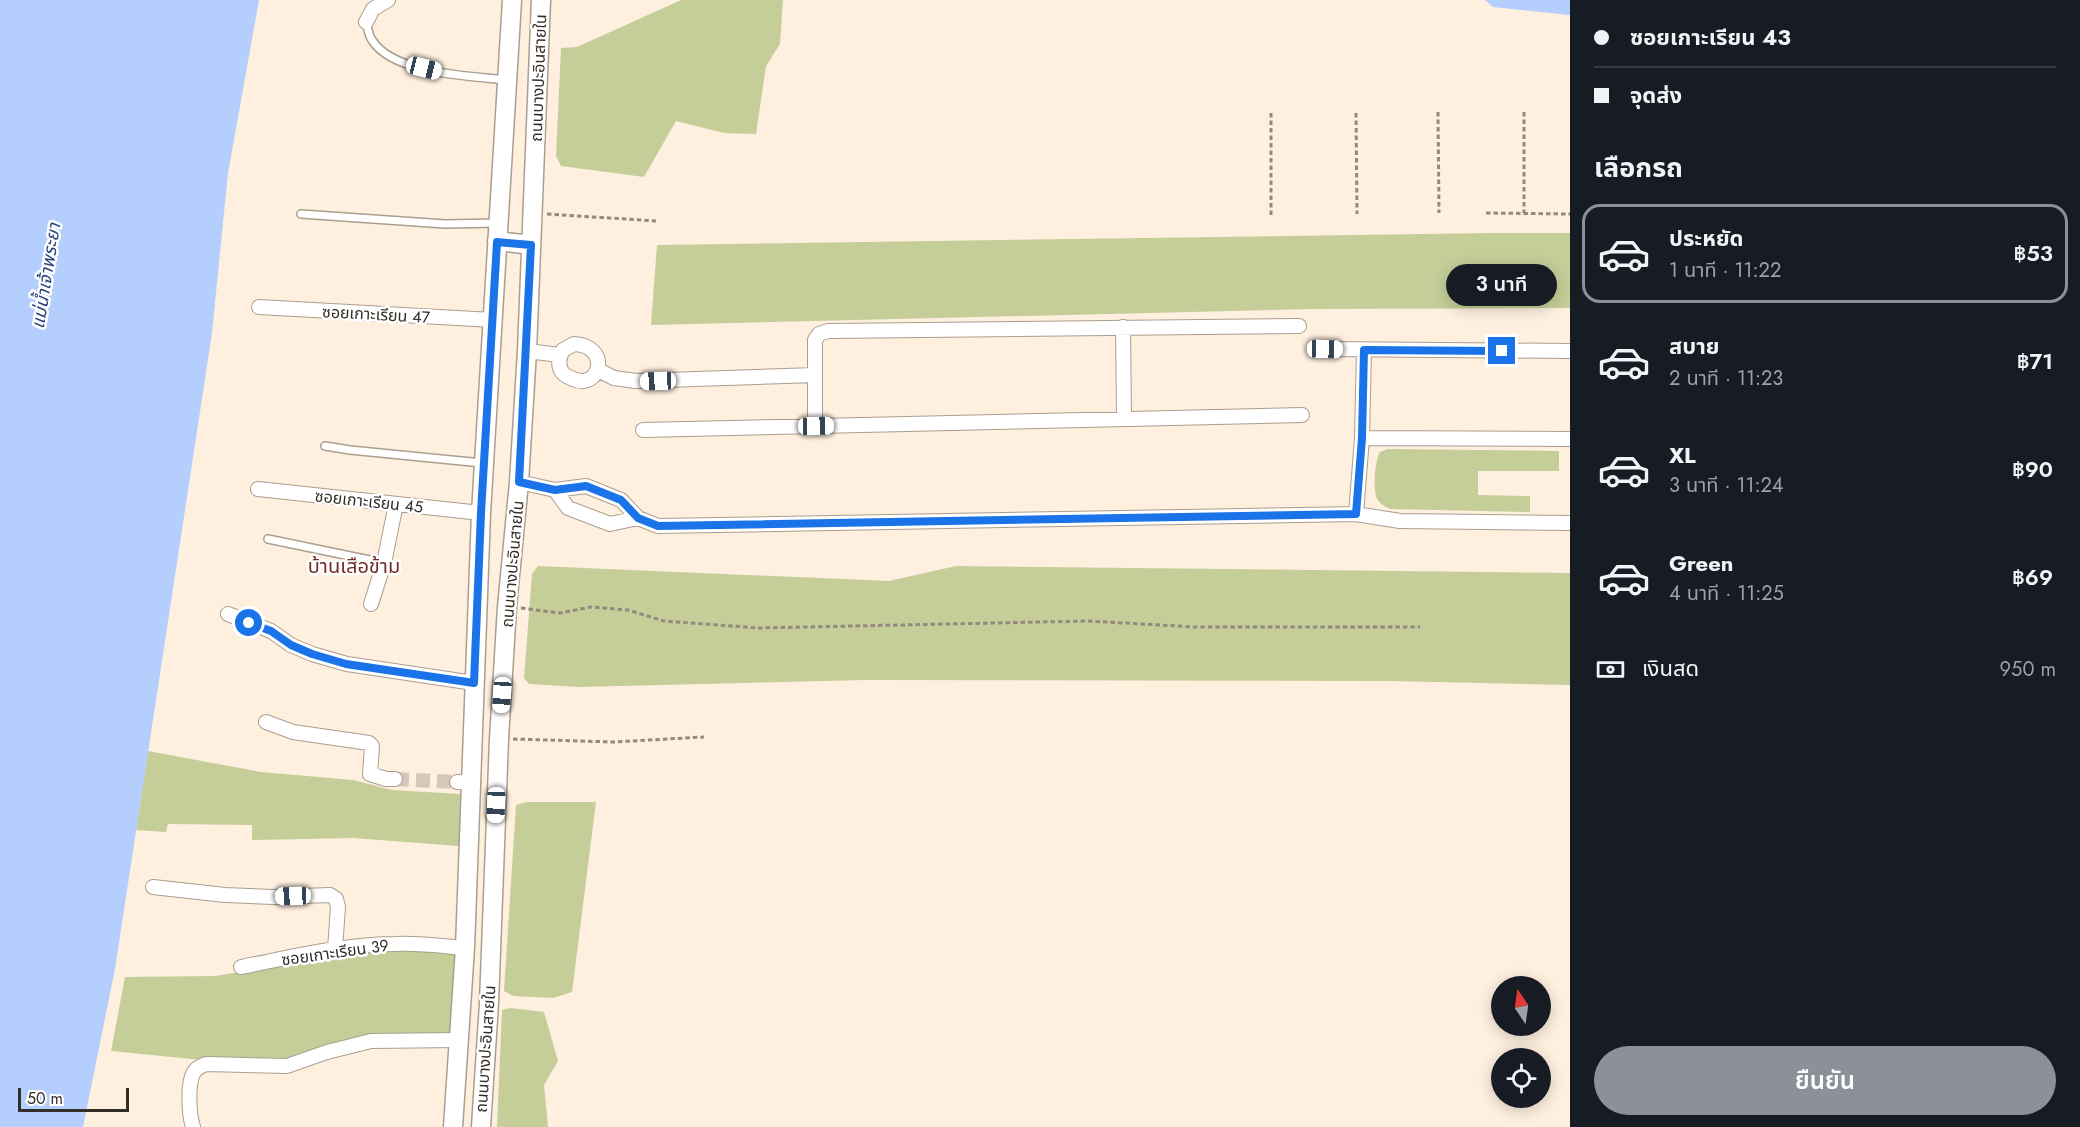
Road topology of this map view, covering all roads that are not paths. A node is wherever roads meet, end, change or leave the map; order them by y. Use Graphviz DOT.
graph roads {
  1 [pos="388,0"];
  2 [pos="512,0"];
  3 [pos="541,0"];
  4 [pos="366,22"];
  5 [pos="507,80"];
  6 [pos="301,214"];
  7 [pos="497,232"];
  8 [pos="531,245"];
  9 [pos="259,307"];
  10 [pos="493,320"];
  11 [pos="1299,326"];
  12 [pos="1123,327"];
  13 [pos="1325,349"];
  14 [pos="1364,350"];
  15 [pos="526,351"];
  16 [pos="1570,351"];
  17 [pos="560,355"];
  18 [pos="598,370"];
  19 [pos="815,375"];
  20 [pos="1302,415"];
  21 [pos="1124,419"];
  22 [pos="816,426"];
  23 [pos="643,430"];
  24 [pos="1362,438"];
  25 [pos="1570,439"];
  26 [pos="325,446"];
  27 [pos="485,463"];
  28 [pos="519,482"];
  29 [pos="258,489"];
  30 [pos="555,490"];
  31 [pos="396,504"];
  32 [pos="481,513"];
  33 [pos="1356,514"];
  34 [pos="638,518"];
  35 [pos="1570,523"];
  36 [pos="268,539"];
  37 [pos="384,563"];
  38 [pos="371,604"];
  39 [pos="228,614"];
  40 [pos="474,683"];
  41 [pos="266,722"];
  42 [pos="395,779"];
  43 [pos="153,887"];
  44 [pos="465,948"];
  45 [pos="335,949"];
  46 [pos="242,967"];
  47 [pos="458,1040"];
  48 [pos="193,1127"];
  49 [pos="453,1127"];
  50 [pos="480,1127"];
  1 -- 4 [label="street"];
  2 -- 5 [label="main road, ถนนบางปะอินสายใน"];
  3 -- 8 [label="main road, ถนนบางปะอินสายใน"];
  4 -- 5 [label="lane"];
  5 -- 7 [label="main road, ถนนบางปะอินสายใน"];
  6 -- 7 [label="lane"];
  7 -- 8 [label="main road"];
  7 -- 10 [label="main road, ถนนบางปะอินสายใน"];
  8 -- 15 [label="main road, ถนนบางปะอินสายใน"];
  9 -- 10 [label="street, ซอยเกาะเรียน 47"];
  10 -- 27 [label="main road, ถนนบางปะอินสายใน"];
  11 -- 12 [label="street"];
  12 -- 19 [label="street"];
  12 -- 21 [label="street"];
  13 -- 14 [label="street"];
  14 -- 16 [label="street"];
  14 -- 24 [label="street"];
  15 -- 17 [label="street"];
  15 -- 28 [label="main road, ถนนบางปะอินสายใน"];
  17 -- 18 [label="street"];
  17 -- 18 [label="street"];
  18 -- 19 [label="street"];
  19 -- 22 [label="street"];
  20 -- 21 [label="street"];
  21 -- 22 [label="street"];
  22 -- 23 [label="street"];
  24 -- 25 [label="street"];
  24 -- 33 [label="street"];
  26 -- 27 [label="lane"];
  27 -- 32 [label="main road, ถนนบางปะอินสายใน"];
  28 -- 30 [label="street"];
  28 -- 50 [label="main road, ถนนบางปะอินสายใน"];
  29 -- 31 [label="street, ซอยเกาะเรียน 45"];
  30 -- 34 [label="street"];
  30 -- 34 [label="street"];
  31 -- 32 [label="street, ซอยเกาะเรียน 45"];
  31 -- 37 [label="street"];
  32 -- 40 [label="main road, ถนนบางปะอินสายใน"];
  33 -- 34 [label="street"];
  33 -- 35 [label="street"];
  36 -- 37 [label="lane"];
  37 -- 38 [label="street"];
  39 -- 40 [label="street"];
  40 -- 44 [label="main road, ถนนบางปะอินสายใน"];
  41 -- 42 [label="street"];
  43 -- 45 [label="street"];
  44 -- 45 [label="street, ซอยเกาะเรียน 39"];
  44 -- 47 [label="main road, ถนนบางปะอินสายใน"];
  45 -- 46 [label="street, ซอยเกาะเรียน 39"];
  47 -- 48 [label="street"];
  47 -- 49 [label="main road, ถนนบางปะอินสายใน"];
}
